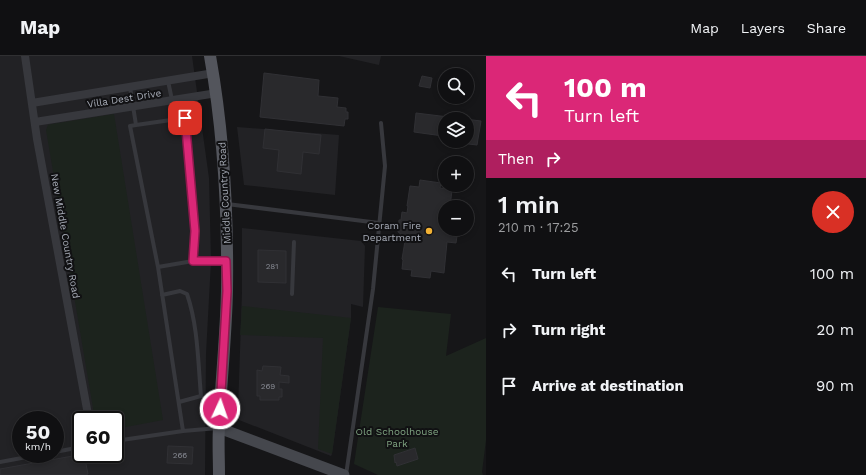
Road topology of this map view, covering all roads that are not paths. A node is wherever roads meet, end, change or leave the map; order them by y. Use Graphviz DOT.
graph roads {
  1 [pos="25,56"];
  2 [pos="210,56"];
  3 [pos="214,73"];
  4 [pos="168,81"];
  5 [pos="130,87"];
  6 [pos="217,93"];
  7 [pos="172,100"];
  8 [pos="32,103"];
  9 [pos="133,106"];
  10 [pos="35,122"];
  11 [pos="381,123"];
  12 [pos="136,125"];
  13 [pos="226,204"];
  14 [pos="379,223"];
  15 [pos="294,242"];
  16 [pos="193,261"];
  17 [pos="226,261"];
  18 [pos="158,267"];
  19 [pos="162,294"];
  20 [pos="292,294"];
  21 [pos="179,402"];
  22 [pos="87,411"];
  23 [pos="219,428"];
  24 [pos="183,431"];
  25 [pos="124,441"];
  26 [pos="12,460"];
  27 [pos="0,462"];
  28 [pos="219,475"];
  29 [pos="345,475"];
  1 -- 8 [label="street, New Middle Country Road"];
  2 -- 3 [label="main road, Middle Country Road"];
  3 -- 4 [label="street, Villa Dest Drive"];
  3 -- 6 [label="main road, Middle Country Road"];
  4 -- 5 [label="street, Villa Dest Drive"];
  4 -- 7 [label="lane"];
  5 -- 8 [label="street, Villa Dest Drive"];
  5 -- 9 [label="lane"];
  6 -- 7 [label="street, Villa Dest Drive"];
  6 -- 13 [label="main road, Middle Country Road"];
  7 -- 9 [label="street, Villa Dest Drive"];
  8 -- 10 [label="street, New Middle Country Road"];
  9 -- 10 [label="street, Villa Dest Drive"];
  9 -- 12 [label="lane"];
  10 -- 22 [label="street, New Middle Country Road"];
  11 -- 14 [label="lane"];
  12 -- 16 [label="lane"];
  12 -- 18 [label="lane"];
  13 -- 14 [label="lane"];
  13 -- 17 [label="main road, Middle Country Road"];
  14 -- 29 [label="lane"];
  15 -- 20 [label="lane"];
  16 -- 17 [label="lane"];
  16 -- 18 [label="lane"];
  17 -- 23 [label="main road, Middle Country Road"];
  18 -- 19 [label="lane"];
  19 -- 21 [label="lane"];
  19 -- 21 [label="lane"];
  21 -- 24 [label="lane"];
  23 -- 24 [label="lane"];
  23 -- 28 [label="main road, Middle Country Road"];
  23 -- 29 [label="main road"];
  24 -- 25 [label="lane"];
  26 -- 27 [label="lane"];
}
